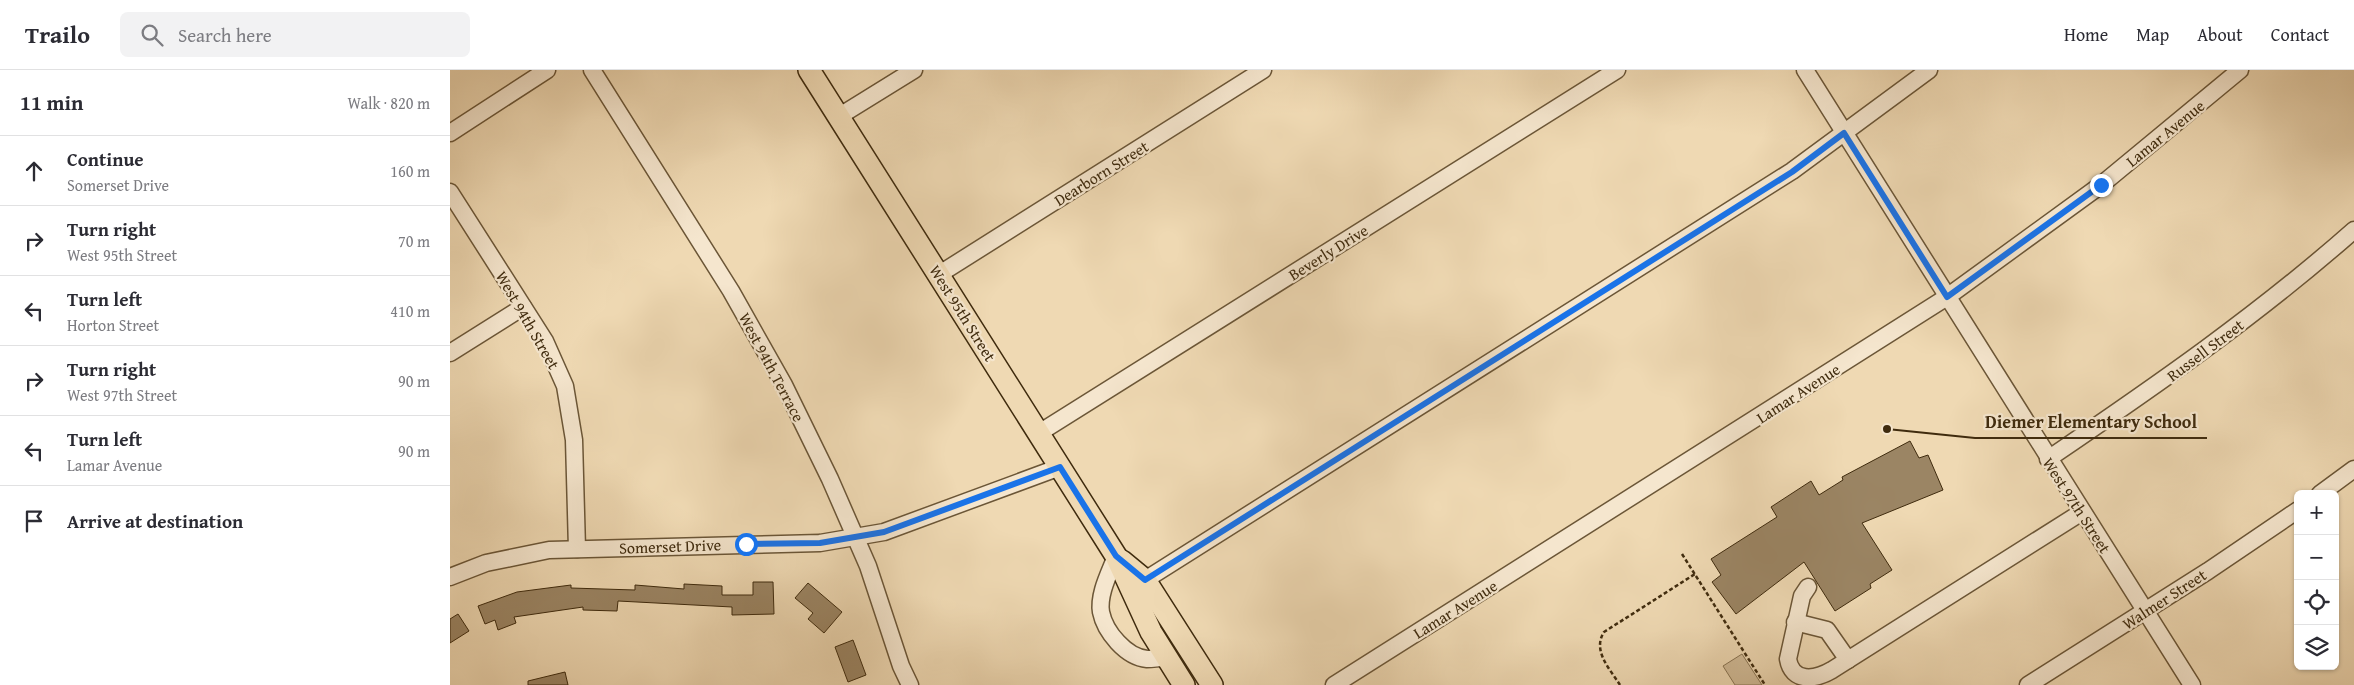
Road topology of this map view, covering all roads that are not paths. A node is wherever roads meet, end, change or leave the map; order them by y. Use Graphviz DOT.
graph roads {
  1 [pos="547,70"];
  2 [pos="592,70"];
  3 [pos="809,70"];
  4 [pos="914,70"];
  5 [pos="1263,70"];
  6 [pos="1617,70"];
  7 [pos="1804,70"];
  8 [pos="1929,70"];
  9 [pos="2240,70"];
  10 [pos="838,117"];
  11 [pos="450,133"];
  12 [pos="1844,133"];
  13 [pos="450,192"];
  14 [pos="2354,230"];
  15 [pos="938,275"];
  16 [pos="1947,297"];
  17 [pos="523,307"];
  18 [pos="450,353"];
  19 [pos="1039,433"];
  20 [pos="2048,459"];
  21 [pos="1060,467"];
  22 [pos="2354,469"];
  23 [pos="2325,490"];
  24 [pos="2082,512"];
  25 [pos="2294,513"];
  26 [pos="855,537"];
  27 [pos="577,549"];
  28 [pos="1116,556"];
  29 [pos="450,577"];
  30 [pos="1145,580"];
  31 [pos="1808,587"];
  32 [pos="2145,611"];
  33 [pos="1795,622"];
  34 [pos="1167,657"];
  35 [pos="1848,660"];
  36 [pos="910,685"];
  37 [pos="1184,685"];
  38 [pos="1212,685"];
  39 [pos="1334,685"];
  40 [pos="2028,685"];
  41 [pos="2192,685"];
  1 -- 11 [label="street"];
  2 -- 26 [label="street, West 94th Terrace"];
  3 -- 10 [label="main road, West 95th Street"];
  4 -- 10 [label="street"];
  5 -- 15 [label="street, Dearborn Street"];
  6 -- 19 [label="street, Beverly Drive"];
  7 -- 12 [label="street, West 97th Street"];
  8 -- 12 [label="street"];
  9 -- 16 [label="street, Lamar Avenue"];
  10 -- 15 [label="main road, West 95th Street"];
  12 -- 16 [label="street, West 97th Street"];
  12 -- 30 [label="street"];
  13 -- 17 [label="street, West 94th Street"];
  14 -- 20 [label="street, Russell Street"];
  15 -- 19 [label="main road, West 95th Street"];
  16 -- 20 [label="street, West 97th Street"];
  16 -- 39 [label="street, Lamar Avenue"];
  17 -- 18 [label="street"];
  17 -- 27 [label="street, West 94th Street"];
  19 -- 21 [label="main road, West 95th Street"];
  20 -- 24 [label="street, West 97th Street"];
  21 -- 26 [label="street, Somerset Drive"];
  21 -- 28 [label="main road, West 95th Street"];
  22 -- 23 [label="street"];
  24 -- 32 [label="street, West 97th Street"];
  24 -- 35 [label="street"];
  25 -- 32 [label="street, Walmer Street"];
  26 -- 27 [label="street, Somerset Drive"];
  26 -- 36 [label="street, West 94th Terrace"];
  27 -- 29 [label="street, Somerset Drive"];
  28 -- 30 [label="main road, West 95th Street"];
  28 -- 34 [label="main road, West 95th Street"];
  28 -- 34 [label="street"];
  30 -- 38 [label="main road, West 95th Street"];
  31 -- 33 [label="street"];
  32 -- 40 [label="street, Walmer Street"];
  32 -- 41 [label="street, West 97th Street"];
  33 -- 35 [label="street"];
  33 -- 35 [label="street"];
  34 -- 37 [label="main road, West 95th Street"];
}
